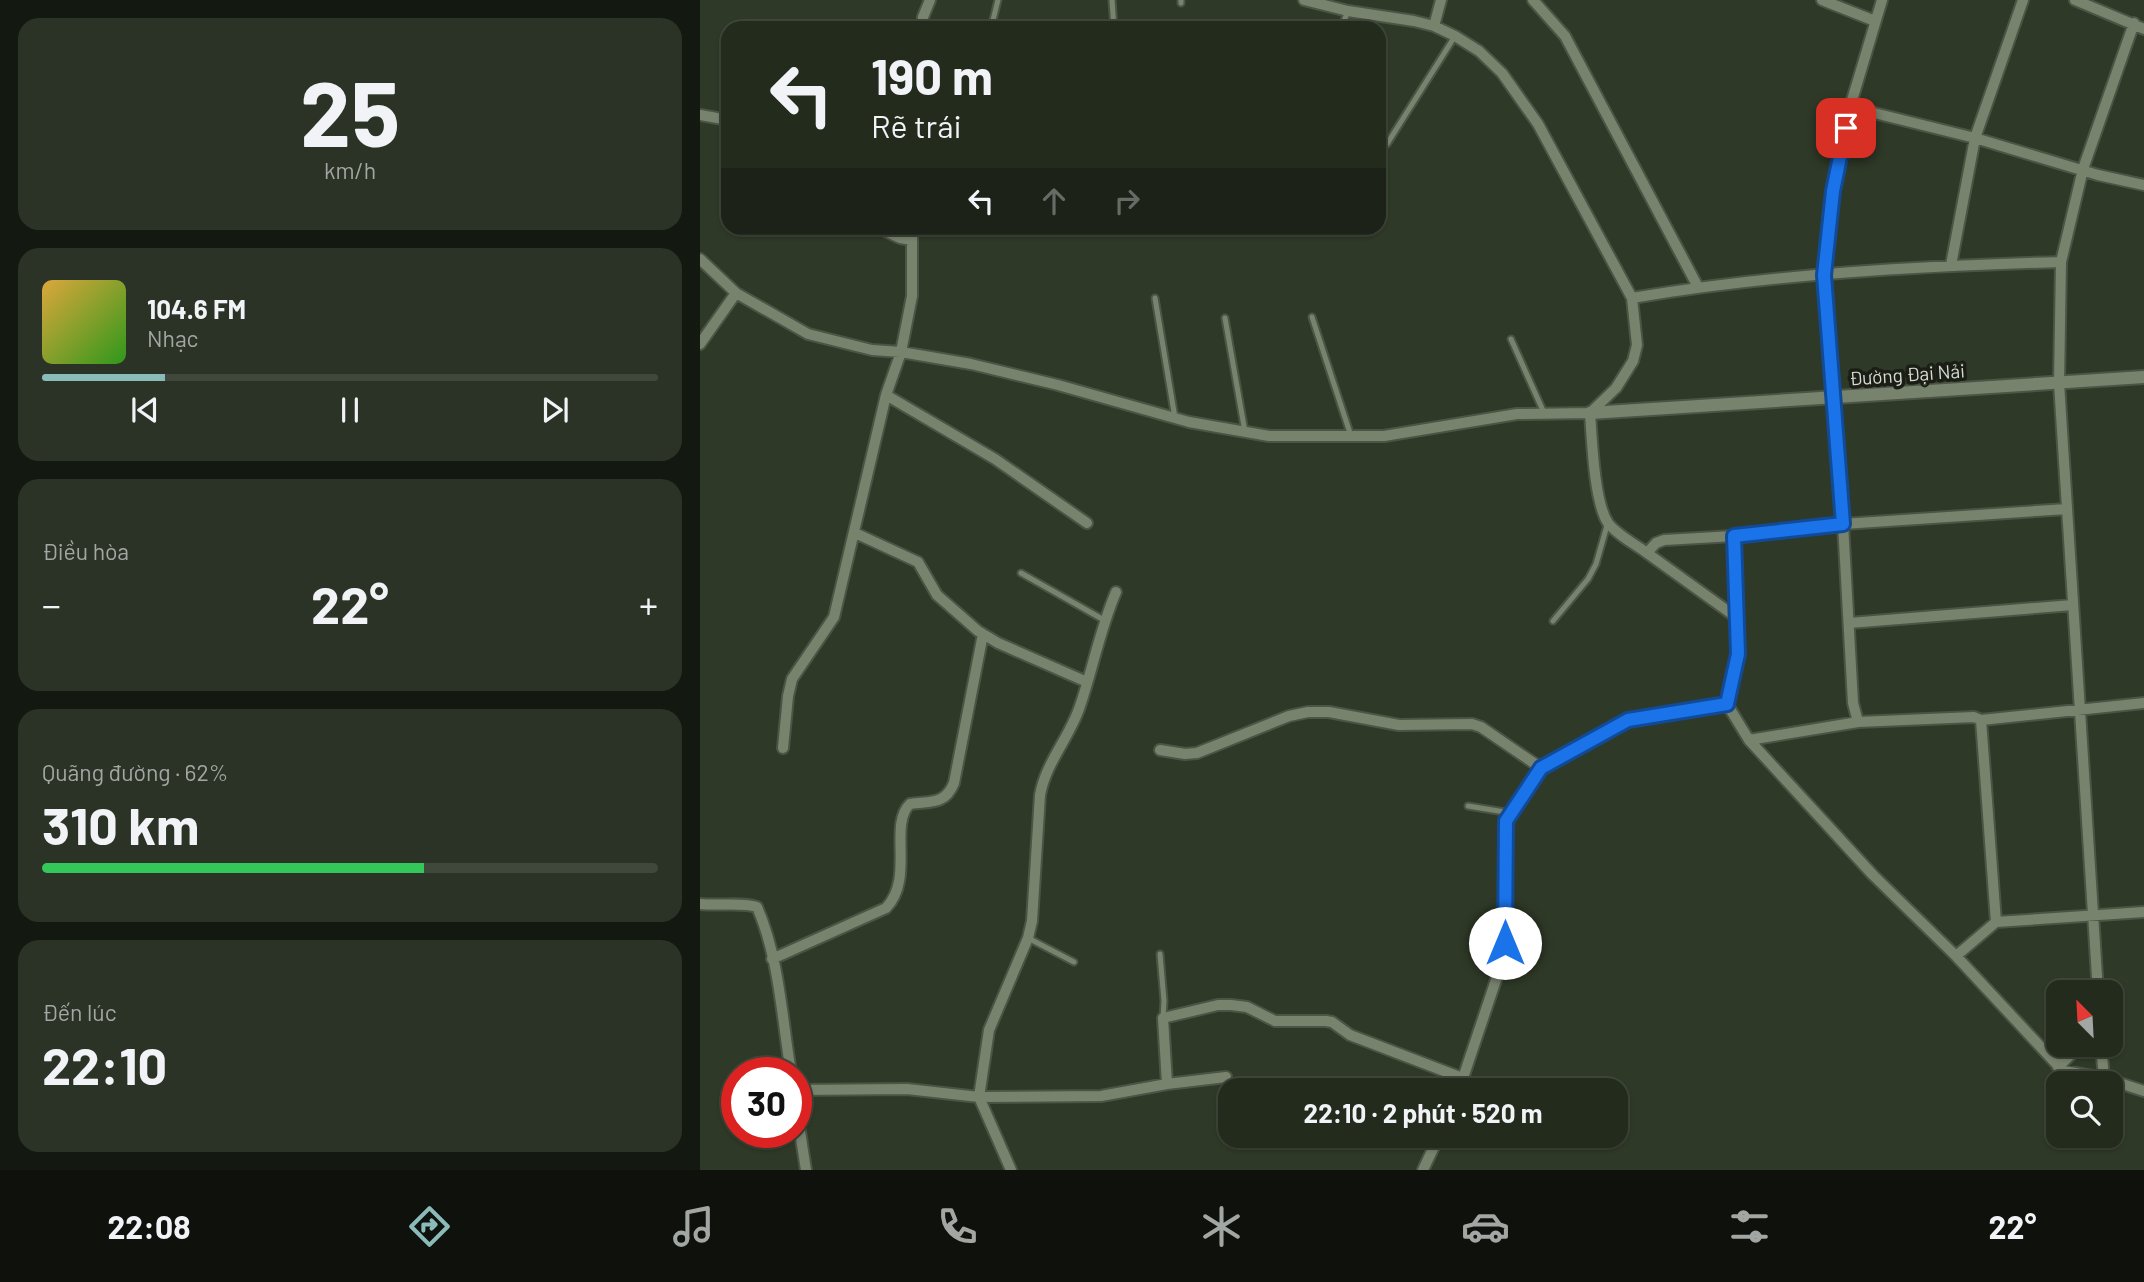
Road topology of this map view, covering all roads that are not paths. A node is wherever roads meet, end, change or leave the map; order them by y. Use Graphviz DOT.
graph roads {
  1 [pos="930,0"];
  2 [pos="998,0"];
  3 [pos="1111,0"];
  4 [pos="1304,0"];
  5 [pos="1441,0"];
  6 [pos="1533,0"];
  7 [pos="1822,0"];
  8 [pos="1882,0"];
  9 [pos="2023,0"];
  10 [pos="2074,0"];
  11 [pos="1348,11"];
  12 [pos="923,21"];
  13 [pos="993,21"];
  14 [pos="1113,21"];
  15 [pos="1344,21"];
  16 [pos="1875,21"];
  17 [pos="1434,26"];
  18 [pos="2139,26"];
  19 [pos="1455,36"];
  20 [pos="1850,107"];
  21 [pos="700,115"];
  22 [pos="721,119"];
  23 [pos="1975,138"];
  24 [pos="1387,144"];
  25 [pos="2083,169"];
  26 [pos="2144,185"];
  27 [pos="894,235"];
  28 [pos="912,235"];
  29 [pos="912,240"];
  30 [pos="700,260"];
  31 [pos="2062,262"];
  32 [pos="1951,265"];
  33 [pos="1824,275"];
  34 [pos="1698,287"];
  35 [pos="736,293"];
  36 [pos="1155,298"];
  37 [pos="1632,298"];
  38 [pos="1312,317"];
  39 [pos="1224,318"];
  40 [pos="1511,339"];
  41 [pos="700,344"];
  42 [pos="901,352"];
  43 [pos="2144,377"];
  44 [pos="2059,383"];
  45 [pos="886,395"];
  46 [pos="1832,398"];
  47 [pos="1590,413"];
  48 [pos="1545,415"];
  49 [pos="1175,418"];
  50 [pos="1245,432"];
  51 [pos="1351,436"];
  52 [pos="2067,509"];
  53 [pos="1608,522"];
  54 [pos="1087,523"];
  55 [pos="1843,524"];
  56 [pos="855,533"];
  57 [pos="1734,536"];
  58 [pos="1647,554"];
  59 [pos="1021,573"];
  60 [pos="1116,592"];
  61 [pos="2073,605"];
  62 [pos="1736,617"];
  63 [pos="1104,620"];
  64 [pos="1553,621"];
  65 [pos="1849,623"];
  66 [pos="983,634"];
  67 [pos="1087,682"];
  68 [pos="2144,703"];
  69 [pos="1727,704"];
  70 [pos="2079,709"];
  71 [pos="1981,720"];
  72 [pos="1858,722"];
  73 [pos="1749,740"];
  74 [pos="783,748"];
  75 [pos="1160,750"];
  76 [pos="1541,768"];
  77 [pos="1468,806"];
  78 [pos="1511,813"];
  79 [pos="700,904"];
  80 [pos="2144,912"];
  81 [pos="2095,915"];
  82 [pos="1996,922"];
  83 [pos="1028,938"];
  84 [pos="1160,954"];
  85 [pos="1956,956"];
  86 [pos="772,959"];
  87 [pos="1074,962"];
  88 [pos="2098,980"];
  89 [pos="1163,1018"];
  90 [pos="788,1057"];
  91 [pos="2069,1057"];
  92 [pos="2059,1067"];
  93 [pos="2063,1071"];
  94 [pos="1226,1077"];
  95 [pos="1462,1078"];
  96 [pos="1465,1078"];
  97 [pos="1167,1084"];
  98 [pos="2123,1084"];
  99 [pos="812,1090"];
  100 [pos="2144,1091"];
  101 [pos="979,1097"];
  102 [pos="803,1148"];
  103 [pos="1433,1148"];
  104 [pos="806,1170"];
  105 [pos="1010,1170"];
  106 [pos="1423,1170"];
  1 -- 12 [label="street"];
  2 -- 13 [label="lane"];
  3 -- 14 [label="lane"];
  4 -- 11 [label="street"];
  5 -- 17 [label="street"];
  6 -- 34 [label="street"];
  7 -- 16 [label="street"];
  8 -- 16 [label="street"];
  9 -- 23 [label="street"];
  10 -- 18 [label="street"];
  11 -- 15 [label="lane"];
  11 -- 17 [label="street"];
  16 -- 20 [label="street"];
  17 -- 19 [label="street"];
  18 -- 25 [label="street"];
  19 -- 24 [label="lane"];
  19 -- 37 [label="street"];
  20 -- 23 [label="street"];
  20 -- 33 [label="street"];
  21 -- 22 [label="street"];
  23 -- 25 [label="street"];
  23 -- 32 [label="street"];
  25 -- 26 [label="street"];
  25 -- 31 [label="street"];
  27 -- 29 [label="street"];
  28 -- 29 [label="street"];
  29 -- 42 [label="street"];
  30 -- 35 [label="street"];
  31 -- 32 [label="street"];
  31 -- 44 [label="street"];
  32 -- 33 [label="street"];
  33 -- 34 [label="street"];
  33 -- 46 [label="street"];
  34 -- 37 [label="street"];
  35 -- 41 [label="street"];
  35 -- 42 [label="street"];
  36 -- 49 [label="lane"];
  37 -- 47 [label="street"];
  38 -- 51 [label="lane"];
  39 -- 50 [label="lane"];
  40 -- 48 [label="lane"];
  42 -- 45 [label="street"];
  42 -- 49 [label="street"];
  43 -- 44 [label="street, Đường Đại Nải"];
  44 -- 46 [label="street, Đường Đại Nải"];
  44 -- 52 [label="street"];
  45 -- 54 [label="street"];
  45 -- 56 [label="street"];
  46 -- 47 [label="street, Đường Đại Nải"];
  46 -- 55 [label="street"];
  47 -- 48 [label="street"];
  47 -- 53 [label="street"];
  48 -- 51 [label="street"];
  49 -- 50 [label="street"];
  50 -- 51 [label="street"];
  52 -- 55 [label="street"];
  52 -- 61 [label="street"];
  53 -- 58 [label="street"];
  53 -- 64 [label="lane"];
  55 -- 57 [label="street"];
  55 -- 65 [label="street"];
  56 -- 66 [label="street"];
  56 -- 74 [label="street"];
  57 -- 58 [label="street"];
  57 -- 62 [label="street"];
  58 -- 62 [label="street"];
  59 -- 63 [label="lane"];
  60 -- 63 [label="street"];
  61 -- 65 [label="street"];
  61 -- 70 [label="street"];
  62 -- 69 [label="street"];
  63 -- 67 [label="street"];
  65 -- 72 [label="street"];
  66 -- 67 [label="street"];
  66 -- 86 [label="street"];
  67 -- 83 [label="street"];
  68 -- 70 [label="street"];
  69 -- 73 [label="street"];
  69 -- 76 [label="street"];
  70 -- 71 [label="street"];
  70 -- 81 [label="street"];
  71 -- 72 [label="street"];
  71 -- 82 [label="street"];
  72 -- 73 [label="street"];
  73 -- 85 [label="street"];
  75 -- 76 [label="street"];
  76 -- 78 [label="street"];
  77 -- 78 [label="lane"];
  78 -- 96 [label="street"];
  79 -- 86 [label="street"];
  80 -- 81 [label="street"];
  81 -- 82 [label="street"];
  81 -- 88 [label="street"];
  82 -- 85 [label="street"];
  83 -- 87 [label="lane"];
  83 -- 101 [label="street"];
  84 -- 89 [label="lane"];
  85 -- 92 [label="street"];
  86 -- 90 [label="street"];
  89 -- 95 [label="street"];
  89 -- 97 [label="street"];
  91 -- 92 [label="street"];
  92 -- 93 [label="street"];
  94 -- 97 [label="street"];
  97 -- 101 [label="street"];
  98 -- 100 [label="street"];
  99 -- 101 [label="street"];
  101 -- 105 [label="street"];
  102 -- 104 [label="street"];
  103 -- 106 [label="street"];
}
